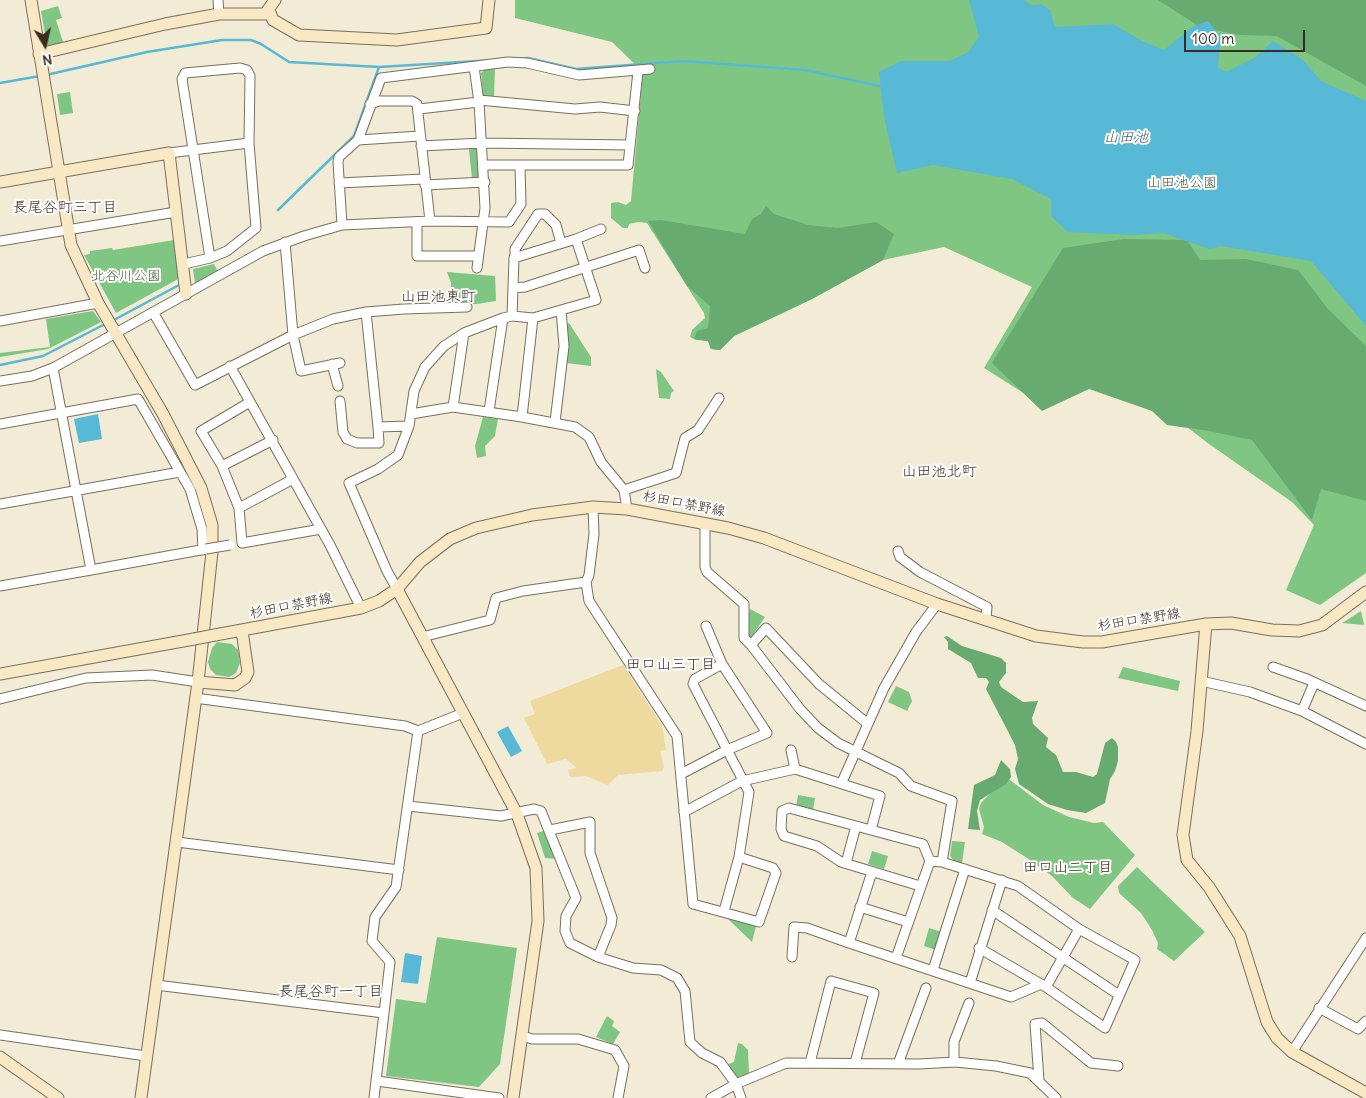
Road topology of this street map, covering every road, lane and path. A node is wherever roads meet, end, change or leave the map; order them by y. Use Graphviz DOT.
graph roads {
  1 [pos="31,0"];
  2 [pos="218,0"];
  3 [pos="489,0"];
  4 [pos="272,5"];
  5 [pos="219,14"];
  6 [pos="39,54"];
  7 [pos="474,67"];
  8 [pos="650,69"];
  9 [pos="638,71"];
  10 [pos="479,101"];
  11 [pos="370,104"];
  12 [pos="419,109"];
  13 [pos="635,111"];
  14 [pos="420,136"];
  15 [pos="358,140"];
  16 [pos="249,142"];
  17 [pos="482,143"];
  18 [pos="630,145"];
  19 [pos="421,146"];
  20 [pos="194,149"];
  21 [pos="170,153"];
  22 [pos="483,165"];
  23 [pos="520,166"];
  24 [pos="58,173"];
  25 [pos="0,182"];
  26 [pos="425,182"];
  27 [pos="485,182"];
  28 [pos="340,183"];
  29 [pos="176,212"];
  30 [pos="430,221"];
  31 [pos="417,222"];
  32 [pos="482,222"];
  33 [pos="342,225"];
  34 [pos="68,229"];
  35 [pos="602,229"];
  36 [pos="576,239"];
  37 [pos="0,241"];
  38 [pos="285,242"];
  39 [pos="561,243"];
  40 [pos="478,256"];
  41 [pos="516,257"];
  42 [pos="210,258"];
  43 [pos="184,264"];
  44 [pos="586,267"];
  45 [pos="477,268"];
  46 [pos="645,268"];
  47 [pos="513,288"];
  48 [pos="186,294"];
  49 [pos="98,303"];
  50 [pos="467,307"];
  51 [pos="561,310"];
  52 [pos="153,312"];
  53 [pos="366,312"];
  54 [pos="512,316"];
  55 [pos="503,318"];
  56 [pos="533,318"];
  57 [pos="0,320"];
  58 [pos="113,326"];
  59 [pos="464,333"];
  60 [pos="293,335"];
  61 [pos="230,366"];
  62 [pos="53,368"];
  63 [pos="0,382"];
  64 [pos="338,386"];
  65 [pos="719,398"];
  66 [pos="340,401"];
  67 [pos="250,402"];
  68 [pos="453,407"];
  69 [pos="489,411"];
  70 [pos="62,412"];
  71 [pos="411,414"];
  72 [pos="522,417"];
  73 [pos="554,422"];
  74 [pos="0,424"];
  75 [pos="408,426"];
  76 [pos="378,427"];
  77 [pos="273,440"];
  78 [pos="222,466"];
  79 [pos="180,472"];
  80 [pos="294,479"];
  81 [pos="76,490"];
  82 [pos="624,490"];
  83 [pos="0,504"];
  84 [pos="592,507"];
  85 [pos="240,508"];
  86 [pos="627,509"];
  87 [pos="705,522"];
  88 [pos="321,529"];
  89 [pos="242,543"];
  90 [pos="205,549"];
  91 [pos="898,551"];
  92 [pos="91,570"];
  93 [pos="586,582"];
  94 [pos="0,586"];
  95 [pos="397,589"];
  96 [pos="1366,595"];
  97 [pos="937,604"];
  98 [pos="361,608"];
  99 [pos="986,619"];
  100 [pos="1206,624"];
  101 [pos="706,626"];
  102 [pos="242,631"];
  103 [pos="422,637"];
  104 [pos="751,645"];
  105 [pos="722,664"];
  106 [pos="1273,667"];
  107 [pos="0,674"];
  108 [pos="1201,681"];
  109 [pos="198,682"];
  110 [pos="1314,684"];
  111 [pos="195,698"];
  112 [pos="0,699"];
  113 [pos="1366,706"];
  114 [pos="1302,711"];
  115 [pos="463,713"];
  116 [pos="868,724"];
  117 [pos="418,731"];
  118 [pos="1366,744"];
  119 [pos="727,750"];
  120 [pos="791,750"];
  121 [pos="855,752"];
  122 [pos="795,769"];
  123 [pos="681,774"];
  124 [pos="742,781"];
  125 [pos="842,782"];
  126 [pos="408,806"];
  127 [pos="684,812"];
  128 [pos="517,814"];
  129 [pos="856,826"];
  130 [pos="550,830"];
  131 [pos="871,830"];
  132 [pos="177,842"];
  133 [pos="739,857"];
  134 [pos="930,860"];
  135 [pos="942,862"];
  136 [pos="846,863"];
  137 [pos="965,869"];
  138 [pos="399,870"];
  139 [pos="872,872"];
  140 [pos="1002,880"];
  141 [pos="920,886"];
  142 [pos="860,907"];
  143 [pos="992,910"];
  144 [pos="724,911"];
  145 [pos="908,922"];
  146 [pos="1079,928"];
  147 [pos="1366,939"];
  148 [pos="848,943"];
  149 [pos="980,948"];
  150 [pos="598,957"];
  151 [pos="792,957"];
  152 [pos="896,958"];
  153 [pos="1063,958"];
  154 [pos="933,970"];
  155 [pos="970,983"];
  156 [pos="156,985"];
  157 [pos="1043,986"];
  158 [pos="926,988"];
  159 [pos="1119,995"];
  160 [pos="969,1003"];
  161 [pos="1320,1008"];
  162 [pos="384,1013"];
  163 [pos="1366,1021"];
  164 [pos="0,1035"];
  165 [pos="523,1036"];
  166 [pos="1292,1052"];
  167 [pos="146,1056"];
  168 [pos="0,1057"];
  169 [pos="954,1062"];
  170 [pos="810,1063"];
  171 [pos="856,1063"];
  172 [pos="898,1064"];
  173 [pos="1118,1066"];
  174 [pos="1039,1080"];
  175 [pos="377,1081"];
  176 [pos="736,1084"];
  177 [pos="1366,1093"];
  178 [pos="58,1098"];
  179 [pos="141,1098"];
  180 [pos="374,1098"];
  181 [pos="500,1098"];
  182 [pos="513,1098"];
  183 [pos="618,1098"];
  184 [pos="711,1098"];
  185 [pos="741,1098"];
  186 [pos="1056,1098"];
  1 -- 6 [label="street"];
  2 -- 5 [label="street"];
  3 -- 4 [label="street"];
  4 -- 5 [label="street"];
  5 -- 6 [label="street"];
  6 -- 24 [label="street"];
  7 -- 9 [label="street"];
  7 -- 10 [label="street"];
  7 -- 11 [label="street"];
  8 -- 9 [label="street"];
  9 -- 13 [label="street"];
  10 -- 12 [label="street"];
  10 -- 13 [label="street"];
  10 -- 17 [label="street"];
  11 -- 12 [label="street"];
  11 -- 15 [label="street"];
  12 -- 14 [label="street"];
  13 -- 18 [label="street"];
  14 -- 15 [label="street"];
  14 -- 19 [label="street"];
  15 -- 28 [label="street"];
  16 -- 20 [label="street"];
  16 -- 20 [label="street"];
  16 -- 42 [label="street"];
  17 -- 18 [label="street"];
  17 -- 19 [label="street"];
  17 -- 22 [label="street"];
  18 -- 23 [label="street"];
  19 -- 26 [label="street"];
  20 -- 21 [label="street"];
  20 -- 42 [label="street"];
  21 -- 24 [label="street"];
  21 -- 29 [label="street"];
  22 -- 23 [label="street"];
  22 -- 27 [label="street"];
  23 -- 32 [label="street"];
  24 -- 25 [label="street"];
  24 -- 34 [label="street"];
  26 -- 27 [label="street"];
  26 -- 28 [label="street"];
  26 -- 30 [label="street"];
  27 -- 32 [label="street"];
  28 -- 33 [label="street"];
  29 -- 34 [label="street"];
  29 -- 43 [label="street"];
  30 -- 31 [label="street"];
  30 -- 32 [label="street"];
  31 -- 33 [label="street"];
  31 -- 40 [label="street"];
  32 -- 40 [label="street"];
  33 -- 38 [label="street"];
  34 -- 37 [label="street"];
  34 -- 49 [label="street"];
  35 -- 36 [label="street"];
  36 -- 39 [label="street"];
  36 -- 44 [label="street"];
  38 -- 48 [label="street"];
  38 -- 60 [label="street"];
  39 -- 41 [label="street"];
  39 -- 41 [label="street"];
  40 -- 45 [label="street"];
  41 -- 47 [label="street"];
  42 -- 43 [label="street"];
  43 -- 48 [label="street"];
  44 -- 46 [label="street"];
  44 -- 47 [label="street"];
  44 -- 51 [label="street"];
  47 -- 54 [label="street"];
  48 -- 52 [label="street"];
  49 -- 57 [label="street"];
  49 -- 58 [label="street"];
  50 -- 53 [label="street"];
  51 -- 56 [label="street"];
  51 -- 73 [label="street"];
  52 -- 58 [label="street"];
  52 -- 61 [label="street"];
  53 -- 60 [label="street"];
  53 -- 76 [label="street"];
  54 -- 55 [label="street"];
  54 -- 56 [label="street"];
  55 -- 59 [label="street"];
  55 -- 69 [label="street"];
  56 -- 72 [label="street"];
  58 -- 62 [label="street"];
  58 -- 109 [label="street"];
  59 -- 68 [label="street"];
  59 -- 71 [label="street"];
  60 -- 61 [label="street"];
  60 -- 64 [label="street"];
  61 -- 67 [label="street"];
  62 -- 63 [label="street"];
  62 -- 70 [label="street"];
  65 -- 82 [label="street"];
  66 -- 76 [label="street"];
  67 -- 77 [label="street"];
  67 -- 78 [label="street"];
  68 -- 69 [label="street"];
  68 -- 71 [label="street"];
  69 -- 72 [label="street"];
  70 -- 74 [label="street"];
  70 -- 79 [label="street"];
  70 -- 81 [label="street"];
  71 -- 75 [label="street"];
  72 -- 73 [label="street"];
  73 -- 82 [label="street"];
  75 -- 76 [label="street"];
  75 -- 95 [label="street"];
  77 -- 78 [label="street"];
  77 -- 80 [label="street"];
  78 -- 85 [label="street"];
  79 -- 81 [label="street"];
  79 -- 90 [label="street"];
  80 -- 85 [label="street"];
  80 -- 88 [label="street"];
  81 -- 83 [label="street"];
  81 -- 92 [label="street"];
  82 -- 86 [label="street"];
  84 -- 86 [label="street, 杉田口禁野線"];
  84 -- 93 [label="street"];
  84 -- 95 [label="street, 杉田口禁野線"];
  85 -- 89 [label="street"];
  86 -- 87 [label="street, 杉田口禁野線"];
  87 -- 97 [label="street, 杉田口禁野線"];
  87 -- 104 [label="street"];
  88 -- 89 [label="street"];
  88 -- 98 [label="street"];
  89 -- 90 [label="street, bridge"];
  90 -- 92 [label="street"];
  91 -- 99 [label="street"];
  92 -- 94 [label="street"];
  93 -- 103 [label="street"];
  93 -- 123 [label="street"];
  95 -- 98 [label="street, 杉田口禁野線"];
  95 -- 103 [label="street"];
  96 -- 100 [label="street, 杉田口禁野線"];
  97 -- 99 [label="street, 杉田口禁野線"];
  97 -- 116 [label="street"];
  98 -- 102 [label="street, 杉田口禁野線"];
  99 -- 100 [label="street, 杉田口禁野線"];
  100 -- 108 [label="street"];
  101 -- 105 [label="street"];
  102 -- 107 [label="street, 杉田口禁野線, bridge"];
  102 -- 109 [label="street"];
  103 -- 115 [label="street"];
  104 -- 116 [label="street"];
  104 -- 121 [label="street"];
  105 -- 119 [label="street"];
  105 -- 119 [label="street"];
  106 -- 110 [label="street"];
  108 -- 114 [label="street"];
  108 -- 166 [label="street"];
  109 -- 111 [label="street"];
  109 -- 112 [label="street"];
  110 -- 113 [label="street"];
  110 -- 114 [label="street"];
  111 -- 117 [label="street"];
  111 -- 132 [label="street"];
  114 -- 118 [label="street"];
  115 -- 117 [label="street"];
  115 -- 128 [label="street"];
  116 -- 121 [label="street"];
  117 -- 126 [label="street"];
  119 -- 123 [label="street"];
  119 -- 124 [label="street"];
  120 -- 122 [label="street"];
  121 -- 125 [label="street"];
  121 -- 135 [label="street"];
  122 -- 124 [label="street"];
  122 -- 125 [label="street"];
  123 -- 127 [label="street"];
  124 -- 127 [label="street"];
  124 -- 133 [label="street"];
  125 -- 131 [label="street"];
  126 -- 128 [label="street"];
  126 -- 138 [label="street"];
  127 -- 144 [label="street"];
  128 -- 130 [label="street"];
  128 -- 165 [label="street"];
  129 -- 131 [label="street"];
  129 -- 136 [label="street"];
  129 -- 136 [label="street"];
  130 -- 150 [label="street"];
  130 -- 150 [label="street"];
  131 -- 134 [label="street"];
  132 -- 138 [label="street"];
  132 -- 156 [label="street"];
  133 -- 144 [label="street"];
  133 -- 144 [label="street"];
  134 -- 135 [label="street"];
  134 -- 141 [label="street"];
  135 -- 137 [label="street"];
  136 -- 139 [label="street"];
  137 -- 140 [label="street"];
  137 -- 154 [label="street"];
  138 -- 162 [label="street"];
  139 -- 141 [label="street"];
  139 -- 142 [label="street"];
  140 -- 143 [label="street"];
  140 -- 146 [label="street"];
  141 -- 145 [label="street"];
  142 -- 145 [label="street"];
  142 -- 148 [label="street"];
  143 -- 149 [label="street"];
  143 -- 153 [label="street"];
  145 -- 152 [label="street"];
  146 -- 153 [label="street"];
  146 -- 159 [label="street"];
  147 -- 161 [label="street"];
  148 -- 151 [label="street"];
  148 -- 152 [label="street"];
  149 -- 155 [label="street"];
  149 -- 157 [label="street"];
  150 -- 176 [label="street"];
  152 -- 154 [label="street"];
  153 -- 157 [label="street"];
  153 -- 159 [label="street"];
  154 -- 155 [label="street"];
  155 -- 157 [label="street"];
  156 -- 162 [label="street"];
  156 -- 167 [label="street"];
  157 -- 159 [label="street"];
  158 -- 172 [label="street"];
  160 -- 169 [label="street"];
  161 -- 163 [label="street"];
  161 -- 166 [label="street"];
  162 -- 175 [label="street"];
  164 -- 167 [label="street"];
  165 -- 182 [label="street"];
  165 -- 183 [label="street"];
  166 -- 177 [label="street"];
  167 -- 179 [label="street"];
  168 -- 178 [label="street"];
  169 -- 172 [label="street"];
  169 -- 174 [label="street"];
  170 -- 171 [label="street"];
  170 -- 171 [label="street"];
  170 -- 176 [label="street"];
  171 -- 172 [label="street"];
  173 -- 174 [label="street"];
  174 -- 186 [label="street"];
  175 -- 180 [label="street"];
  175 -- 181 [label="street"];
  176 -- 184 [label="street"];
  176 -- 185 [label="street"];
}
